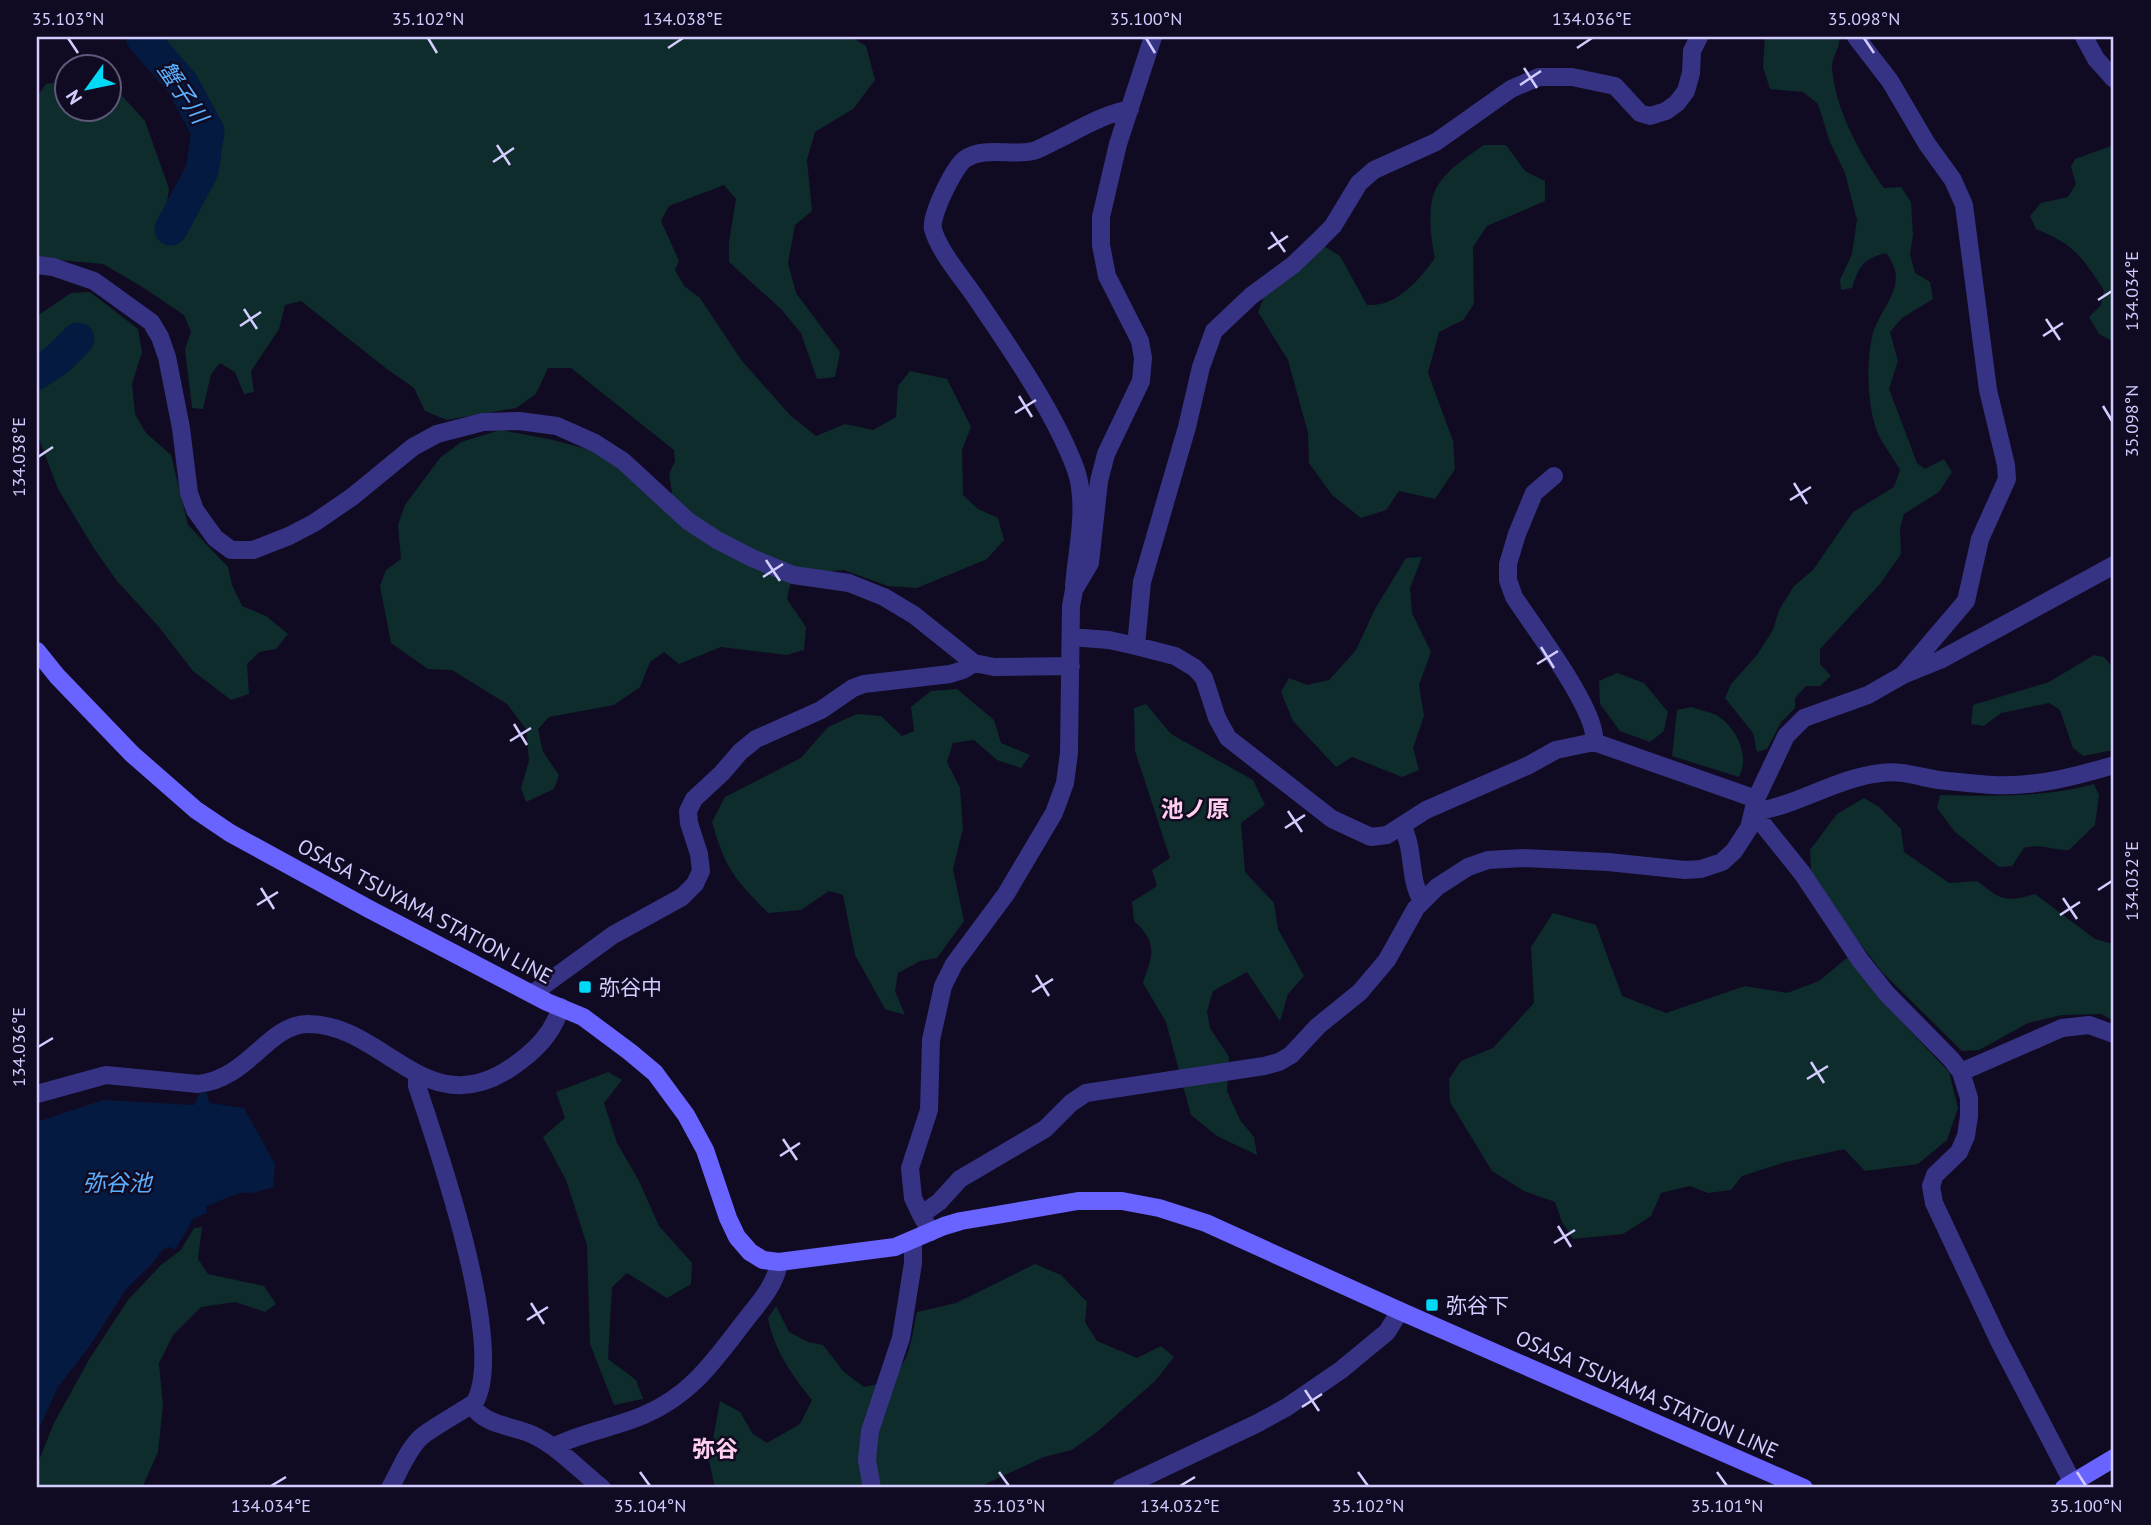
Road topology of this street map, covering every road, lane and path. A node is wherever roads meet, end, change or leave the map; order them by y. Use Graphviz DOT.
graph roads {
  1 [pos="1153,37"];
  2 [pos="1699,37"];
  3 [pos="1856,37"];
  4 [pos="2084,37"];
  5 [pos="2114,79"];
  6 [pos="1130,109"];
  7 [pos="37,265"];
  8 [pos="1555,477"];
  9 [pos="2114,565"];
  10 [pos="1074,590"];
  11 [pos="1071,637"];
  12 [pos="1136,646"];
  13 [pos="37,651"];
  14 [pos="974,663"];
  15 [pos="1071,667"];
  16 [pos="1903,675"];
  17 [pos="1594,742"];
  18 [pos="2114,765"];
  19 [pos="1754,806"];
  20 [pos="1402,826"];
  21 [pos="1422,901"];
  22 [pos="532,994"];
  23 [pos="561,1007"];
  24 [pos="2114,1034"];
  25 [pos="1961,1072"];
  26 [pos="416,1075"];
  27 [pos="37,1094"];
  28 [pos="921,1215"];
  29 [pos="931,1232"];
  30 [pos="914,1241"];
  31 [pos="779,1262"];
  32 [pos="1400,1311"];
  33 [pos="473,1406"];
  34 [pos="552,1447"];
  35 [pos="2114,1458"];
  36 [pos="2068,1485"];
  37 [pos="390,1488"];
  38 [pos="602,1488"];
  39 [pos="872,1488"];
  40 [pos="1121,1488"];
  41 [pos="1804,1488"];
  1 -- 6 [label="street"];
  2 -- 12 [label="street"];
  3 -- 16 [label="street"];
  4 -- 5 [label="street"];
  6 -- 10 [label="street"];
  6 -- 10 [label="street"];
  7 -- 14 [label="street"];
  8 -- 17 [label="street"];
  9 -- 16 [label="street"];
  10 -- 11 [label="street"];
  11 -- 12 [label="street"];
  11 -- 15 [label="street"];
  12 -- 20 [label="street"];
  13 -- 22 [label="main road, OSASA TSUYAMA STATION LINE"];
  14 -- 15 [label="street"];
  14 -- 22 [label="street"];
  15 -- 28 [label="street"];
  16 -- 19 [label="street"];
  17 -- 19 [label="street"];
  17 -- 20 [label="street"];
  18 -- 19 [label="street"];
  19 -- 21 [label="street"];
  19 -- 25 [label="street"];
  20 -- 21 [label="street"];
  21 -- 28 [label="street"];
  22 -- 23 [label="main road, OSASA TSUYAMA STATION LINE"];
  23 -- 26 [label="street"];
  23 -- 31 [label="main road, OSASA TSUYAMA STATION LINE"];
  24 -- 25 [label="street"];
  25 -- 36 [label="street"];
  26 -- 27 [label="street"];
  26 -- 33 [label="street"];
  28 -- 29 [label="street"];
  29 -- 30 [label="main road, OSASA TSUYAMA STATION LINE"];
  29 -- 32 [label="main road, OSASA TSUYAMA STATION LINE"];
  30 -- 31 [label="main road, OSASA TSUYAMA STATION LINE"];
  30 -- 39 [label="street"];
  31 -- 34 [label="street"];
  32 -- 40 [label="street"];
  32 -- 41 [label="main road, OSASA TSUYAMA STATION LINE"];
  33 -- 34 [label="street"];
  33 -- 37 [label="street"];
  34 -- 38 [label="street"];
  35 -- 36 [label="main road"];
}
